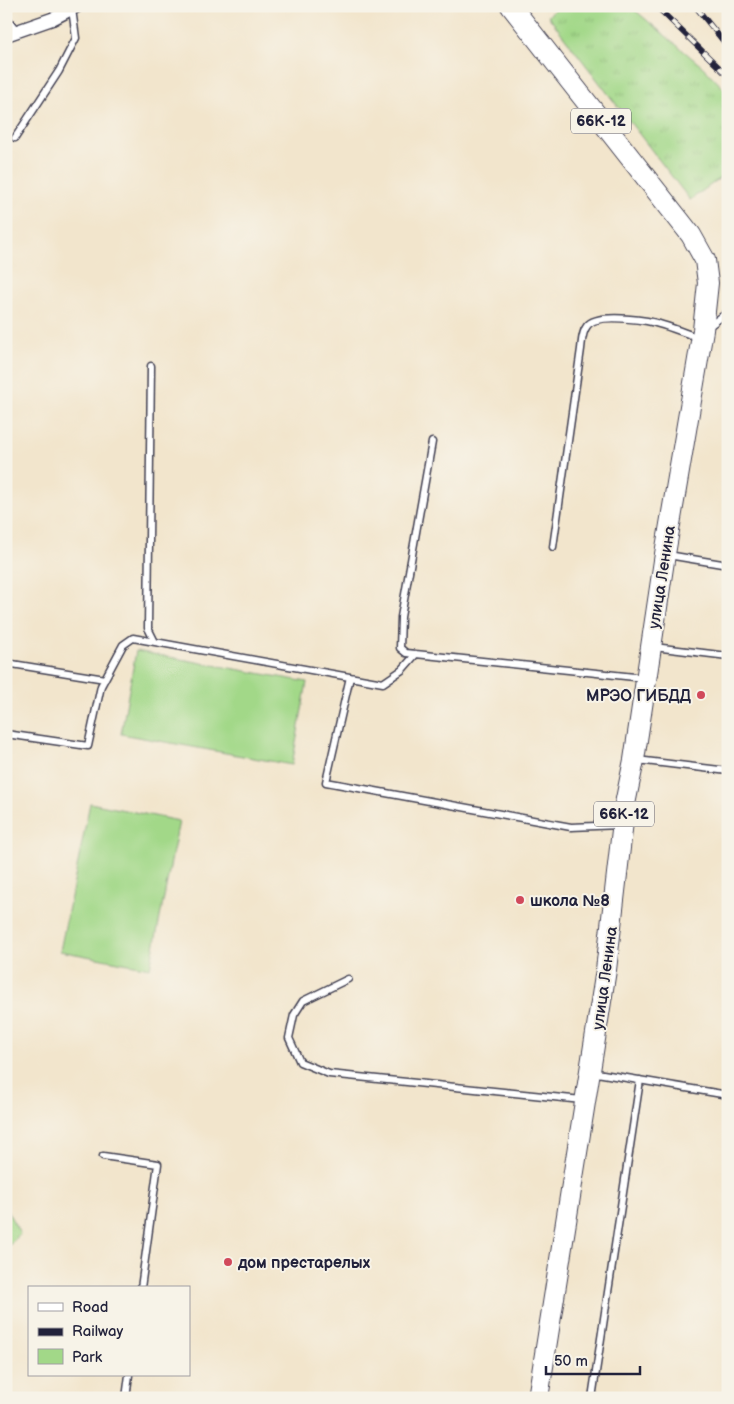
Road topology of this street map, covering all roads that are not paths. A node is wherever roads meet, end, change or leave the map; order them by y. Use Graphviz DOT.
graph roads {
  1 [pos="511,6"];
  2 [pos="74,8"];
  3 [pos="6,17"];
  4 [pos="12,33"];
  5 [pos="15,138"];
  6 [pos="728,312"];
  7 [pos="703,334"];
  8 [pos="151,366"];
  9 [pos="432,442"];
  10 [pos="553,547"];
  11 [pos="665,554"];
  12 [pos="728,565"];
  13 [pos="155,642"];
  14 [pos="650,646"];
  15 [pos="416,654"];
  16 [pos="728,656"];
  17 [pos="6,664"];
  18 [pos="350,677"];
  19 [pos="646,678"];
  20 [pos="105,679"];
  21 [pos="6,734"];
  22 [pos="634,760"];
  23 [pos="728,771"];
  24 [pos="623,825"];
  25 [pos="348,979"];
  26 [pos="590,1072"];
  27 [pos="640,1080"];
  28 [pos="728,1095"];
  29 [pos="586,1100"];
  30 [pos="103,1156"];
  31 [pos="141,1286"];
  32 [pos="129,1376"];
  33 [pos="126,1398"];
  34 [pos="538,1398"];
  35 [pos="592,1398"];
  1 -- 7 [label="main road, улица Ленина / 66К-12"];
  2 -- 4 [label="street"];
  2 -- 5 [label="lane"];
  3 -- 4 [label="lane"];
  6 -- 7 [label="lane"];
  7 -- 10 [label="lane"];
  7 -- 11 [label="main road, улица Ленина / 66К-12"];
  8 -- 13 [label="lane"];
  9 -- 15 [label="lane"];
  11 -- 12 [label="lane"];
  11 -- 14 [label="main road, улица Ленина / 66К-12"];
  13 -- 18 [label="lane"];
  13 -- 20 [label="lane"];
  14 -- 16 [label="lane"];
  14 -- 19 [label="main road, улица Ленина / 66К-12"];
  15 -- 18 [label="lane"];
  15 -- 19 [label="lane"];
  17 -- 20 [label="lane"];
  18 -- 24 [label="lane"];
  19 -- 22 [label="main road, улица Ленина / 66К-12"];
  20 -- 21 [label="lane"];
  22 -- 23 [label="lane"];
  22 -- 24 [label="main road, улица Ленина / 66К-12"];
  24 -- 26 [label="main road, улица Ленина / 66К-12"];
  25 -- 29 [label="lane"];
  26 -- 27 [label="lane"];
  26 -- 29 [label="main road, улица Ленина / 66К-12"];
  27 -- 28 [label="lane"];
  27 -- 35 [label="lane"];
  29 -- 34 [label="main road, улица Ленина / 66К-12"];
  30 -- 31 [label="lane"];
  32 -- 33 [label="lane"];
}
